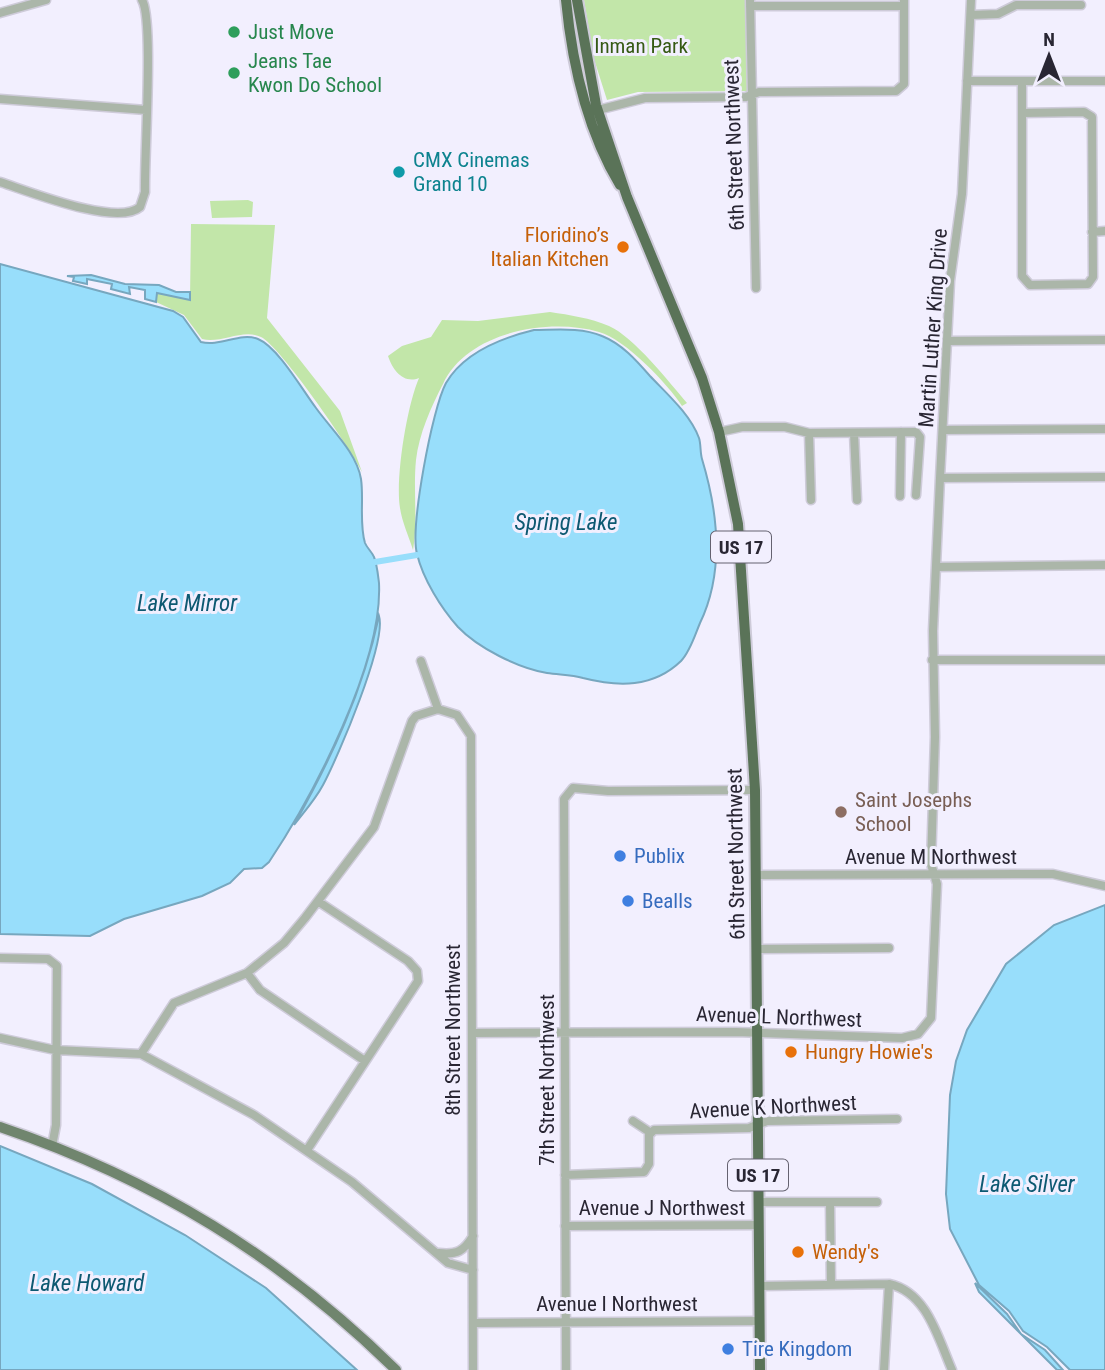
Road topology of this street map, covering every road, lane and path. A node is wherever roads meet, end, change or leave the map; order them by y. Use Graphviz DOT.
graph roads {
  1 [pos="21,0"];
  2 [pos="46,0"];
  3 [pos="142,0"];
  4 [pos="566,0"];
  5 [pos="577,0"];
  6 [pos="971,0"];
  7 [pos="750,3"];
  8 [pos="904,3"];
  9 [pos="1068,3"];
  10 [pos="32,5"];
  11 [pos="1081,5"];
  12 [pos="0,13"];
  13 [pos="971,15"];
  14 [pos="574,58"];
  15 [pos="1021,81"];
  16 [pos="967,82"];
  17 [pos="1105,82"];
  18 [pos="752,94"];
  19 [pos="0,99"];
  20 [pos="597,108"];
  21 [pos="146,110"];
  22 [pos="1022,113"];
  23 [pos="0,182"];
  24 [pos="627,197"];
  25 [pos="1105,231"];
  26 [pos="1092,232"];
  27 [pos="757,288"];
  28 [pos="1105,340"];
  29 [pos="947,341"];
  30 [pos="1105,429"];
  31 [pos="943,430"];
  32 [pos="719,432"];
  33 [pos="901,432"];
  34 [pos="809,433"];
  35 [pos="854,433"];
  36 [pos="1105,477"];
  37 [pos="940,478"];
  38 [pos="916,495"];
  39 [pos="900,496"];
  40 [pos="811,500"];
  41 [pos="857,500"];
  42 [pos="1105,565"];
  43 [pos="936,567"];
  44 [pos="932,660"];
  45 [pos="1105,660"];
  46 [pos="421,661"];
  47 [pos="438,709"];
  48 [pos="755,790"];
  49 [pos="756,875"];
  50 [pos="933,875"];
  51 [pos="1105,886"];
  52 [pos="318,902"];
  53 [pos="889,948"];
  54 [pos="756,949"];
  55 [pos="0,958"];
  56 [pos="247,973"];
  57 [pos="472,1032"];
  58 [pos="564,1032"];
  59 [pos="757,1034"];
  60 [pos="0,1038"];
  61 [pos="55,1049"];
  62 [pos="141,1054"];
  63 [pos="365,1061"];
  64 [pos="897,1119"];
  65 [pos="633,1121"];
  66 [pos="758,1124"];
  67 [pos="0,1127"];
  68 [pos="651,1133"];
  69 [pos="52,1146"];
  70 [pos="307,1150"];
  71 [pos="565,1175"];
  72 [pos="759,1202"];
  73 [pos="830,1202"];
  74 [pos="877,1202"];
  75 [pos="759,1224"];
  76 [pos="565,1226"];
  77 [pos="473,1236"];
  78 [pos="439,1254"];
  79 [pos="473,1270"];
  80 [pos="831,1284"];
  81 [pos="889,1284"];
  82 [pos="759,1286"];
  83 [pos="760,1321"];
  84 [pos="566,1322"];
  85 [pos="474,1323"];
  86 [pos="396,1370"];
  87 [pos="473,1370"];
  88 [pos="566,1370"];
  89 [pos="760,1370"];
  90 [pos="884,1370"];
  91 [pos="952,1370"];
  1 -- 10 [label="street"];
  2 -- 10 [label="street"];
  3 -- 21 [label="street"];
  4 -- 14 [label="highway, US 17"];
  5 -- 20 [label="highway, US 17"];
  6 -- 13 [label="street, Martin Luther King Drive"];
  7 -- 8 [label="street"];
  7 -- 18 [label="street, 6th Street Northwest"];
  8 -- 18 [label="street"];
  9 -- 11 [label="street"];
  9 -- 13 [label="street"];
  10 -- 12 [label="street"];
  13 -- 16 [label="street, Martin Luther King Drive"];
  14 -- 20 [label="highway"];
  14 -- 24 [label="highway, US 17"];
  15 -- 16 [label="street"];
  15 -- 17 [label="street"];
  15 -- 22 [label="street"];
  16 -- 29 [label="street, Martin Luther King Drive"];
  18 -- 20 [label="street"];
  18 -- 27 [label="street, 6th Street Northwest"];
  19 -- 21 [label="street"];
  20 -- 24 [label="highway, US 17"];
  21 -- 23 [label="street"];
  22 -- 26 [label="street"];
  22 -- 26 [label="street"];
  24 -- 32 [label="highway, 6th Street Northwest / US 17"];
  25 -- 26 [label="street"];
  28 -- 29 [label="street"];
  29 -- 31 [label="street, Martin Luther King Drive"];
  30 -- 31 [label="street"];
  31 -- 37 [label="street, Martin Luther King Drive"];
  32 -- 34 [label="street"];
  32 -- 48 [label="highway, 6th Street Northwest / US 17"];
  33 -- 35 [label="street"];
  33 -- 38 [label="street"];
  33 -- 39 [label="street"];
  34 -- 35 [label="street"];
  34 -- 40 [label="street"];
  35 -- 41 [label="street"];
  36 -- 37 [label="street"];
  37 -- 43 [label="street, Martin Luther King Drive"];
  42 -- 43 [label="street"];
  43 -- 44 [label="street, Martin Luther King Drive"];
  44 -- 45 [label="street"];
  44 -- 50 [label="street, Martin Luther King Drive"];
  46 -- 47 [label="street"];
  47 -- 52 [label="street"];
  47 -- 57 [label="street, 8th Street Northwest"];
  48 -- 49 [label="highway, 6th Street Northwest / US 17"];
  48 -- 58 [label="street, 7th Street Northwest"];
  49 -- 50 [label="street, Avenue M Northwest"];
  49 -- 54 [label="highway, 6th Street Northwest / US 17"];
  50 -- 51 [label="street, Avenue M Northwest"];
  50 -- 59 [label="street, Avenue L Northwest"];
  52 -- 56 [label="street"];
  52 -- 63 [label="street"];
  53 -- 54 [label="street"];
  54 -- 59 [label="highway, 6th Street Northwest / US 17"];
  55 -- 61 [label="street"];
  56 -- 62 [label="street"];
  56 -- 63 [label="street"];
  57 -- 58 [label="street, Avenue L Northwest"];
  57 -- 77 [label="street, 8th Street Northwest"];
  58 -- 59 [label="street, Avenue L Northwest"];
  58 -- 71 [label="street, 7th Street Northwest"];
  59 -- 66 [label="highway, 6th Street Northwest / US 17"];
  60 -- 61 [label="street"];
  61 -- 62 [label="street"];
  61 -- 69 [label="street"];
  62 -- 70 [label="street"];
  63 -- 70 [label="street"];
  64 -- 66 [label="street, Avenue K Northwest"];
  65 -- 68 [label="street"];
  66 -- 68 [label="street, Avenue K Northwest"];
  66 -- 72 [label="highway, 6th Street Northwest / US 17"];
  67 -- 69 [label="main road"];
  68 -- 71 [label="street"];
  69 -- 86 [label="main road"];
  70 -- 78 [label="street"];
  71 -- 76 [label="street, 7th Street Northwest"];
  72 -- 73 [label="street, Avenue J Northwest"];
  72 -- 75 [label="highway, 6th Street Northwest / US 17"];
  73 -- 74 [label="street, Avenue J Northwest"];
  73 -- 80 [label="street"];
  75 -- 76 [label="street, Avenue J Northwest"];
  75 -- 82 [label="highway, 6th Street Northwest / US 17"];
  76 -- 84 [label="street, 7th Street Northwest"];
  77 -- 78 [label="street"];
  77 -- 79 [label="street, 8th Street Northwest"];
  78 -- 79 [label="street"];
  79 -- 85 [label="street, 8th Street Northwest"];
  80 -- 81 [label="street"];
  80 -- 82 [label="street"];
  81 -- 90 [label="street"];
  81 -- 91 [label="street"];
  82 -- 83 [label="highway, 6th Street Northwest / US 17"];
  83 -- 84 [label="street, Avenue I Northwest"];
  83 -- 89 [label="highway, 6th Street Northwest / US 17"];
  84 -- 85 [label="street, Avenue I Northwest"];
  84 -- 88 [label="street, 7th Street Northwest"];
  85 -- 87 [label="street, 8th Street Northwest"];
}
